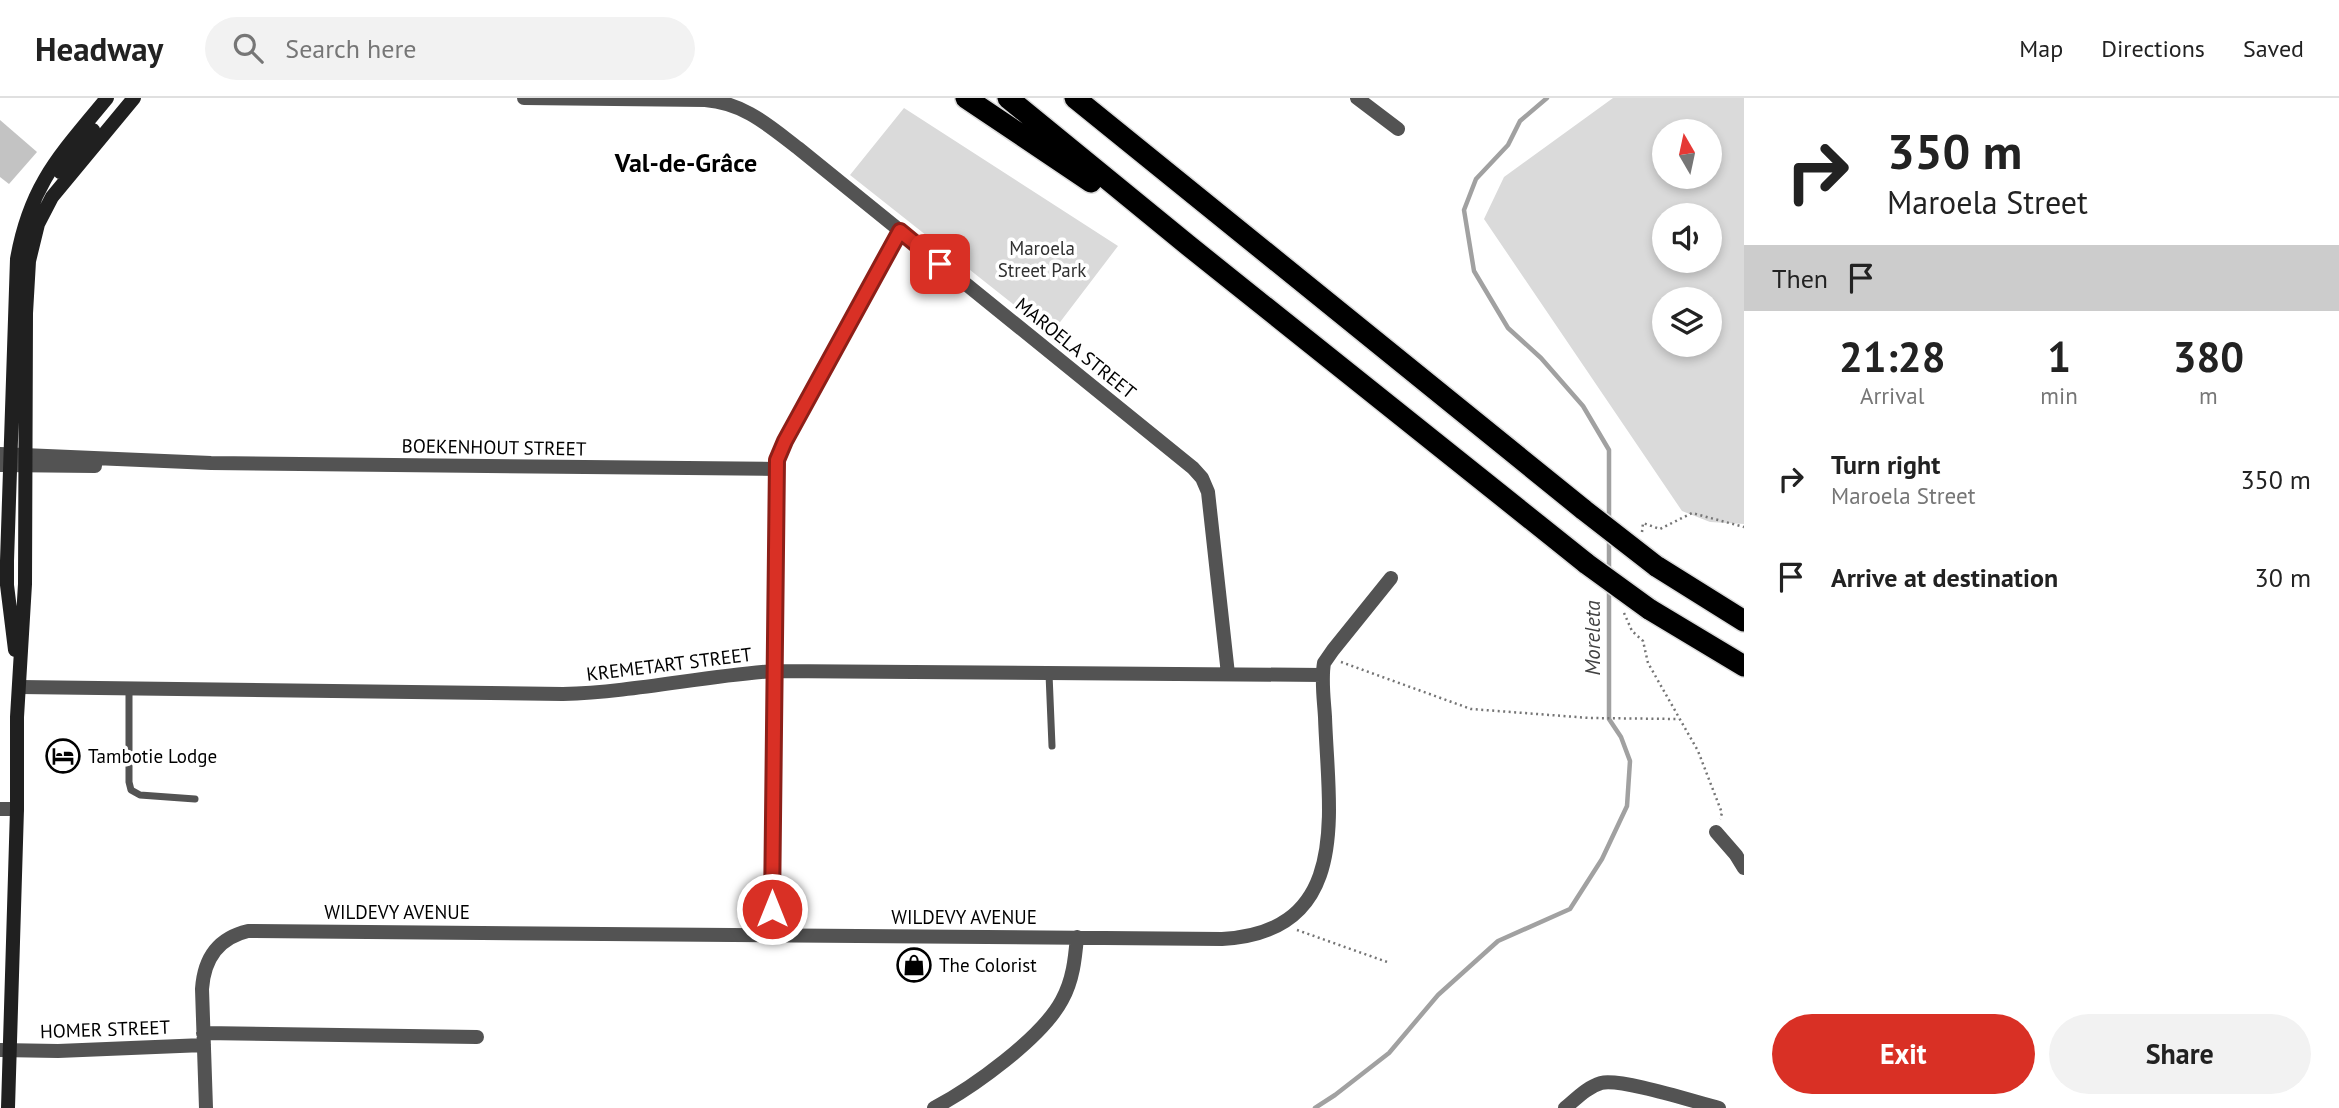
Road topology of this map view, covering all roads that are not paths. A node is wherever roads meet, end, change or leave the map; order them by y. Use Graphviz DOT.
graph roads {
  1 [pos="107,98"];
  2 [pos="119,98"];
  3 [pos="134,98"];
  4 [pos="524,98"];
  5 [pos="966,98"];
  6 [pos="1008,98"];
  7 [pos="1075,98"];
  8 [pos="1096,98"];
  9 [pos="1357,98"];
  10 [pos="1398,128"];
  11 [pos="1163,169"];
  12 [pos="38,225"];
  13 [pos="900,231"];
  14 [pos="1189,247"];
  15 [pos="13,460"];
  16 [pos="776,469"];
  17 [pos="1391,578"];
  18 [pos="1744,621"];
  19 [pos="1744,666"];
  20 [pos="774,671"];
  21 [pos="1049,673"];
  22 [pos="1228,674"];
  23 [pos="1323,675"];
  24 [pos="20,687"];
  25 [pos="130,689"];
  26 [pos="1052,746"];
  27 [pos="195,799"];
  28 [pos="0,809"];
  29 [pos="17,809"];
  30 [pos="1716,832"];
  31 [pos="1744,868"];
  32 [pos="772,935"];
  33 [pos="1077,937"];
  34 [pos="477,1037"];
  35 [pos="203,1039"];
  36 [pos="4,1050"];
  37 [pos="8,1108"];
  38 [pos="206,1108"];
  39 [pos="934,1108"];
  40 [pos="1565,1108"];
  41 [pos="1719,1108"];
  1 -- 15 [label="main road"];
  2 -- 12 [label="main road"];
  3 -- 12 [label="main road"];
  4 -- 13 [label="street, MAROELA STREET"];
  5 -- 14 [label="highway"];
  6 -- 14 [label="highway"];
  7 -- 11 [label="highway"];
  8 -- 11 [label="highway"];
  9 -- 10 [label="street"];
  11 -- 18 [label="highway, bridge"];
  12 -- 15 [label="main road"];
  13 -- 16 [label="street"];
  13 -- 22 [label="street, MAROELA STREET"];
  14 -- 19 [label="highway, bridge"];
  15 -- 16 [label="street, BOEKENHOUT STREET"];
  15 -- 24 [label="main road"];
  16 -- 20 [label="street"];
  17 -- 23 [label="street, WILDEVY AVENUE"];
  20 -- 21 [label="street, KREMETART STREET"];
  20 -- 25 [label="street, KREMETART STREET"];
  20 -- 32 [label="street"];
  21 -- 22 [label="street, KREMETART STREET"];
  21 -- 26 [label="lane"];
  22 -- 23 [label="street, KREMETART STREET"];
  23 -- 33 [label="street, WILDEVY AVENUE"];
  24 -- 25 [label="street, KREMETART STREET"];
  24 -- 29 [label="main road"];
  25 -- 27 [label="lane"];
  28 -- 29 [label="street"];
  29 -- 36 [label="main road"];
  30 -- 31 [label="street"];
  32 -- 33 [label="street, WILDEVY AVENUE"];
  32 -- 35 [label="street, WILDEVY AVENUE"];
  33 -- 39 [label="street"];
  34 -- 35 [label="street, HOMER STREET"];
  35 -- 36 [label="street, HOMER STREET"];
  35 -- 38 [label="street, WILDEVY AVENUE"];
  36 -- 37 [label="main road"];
  40 -- 41 [label="street"];
}
